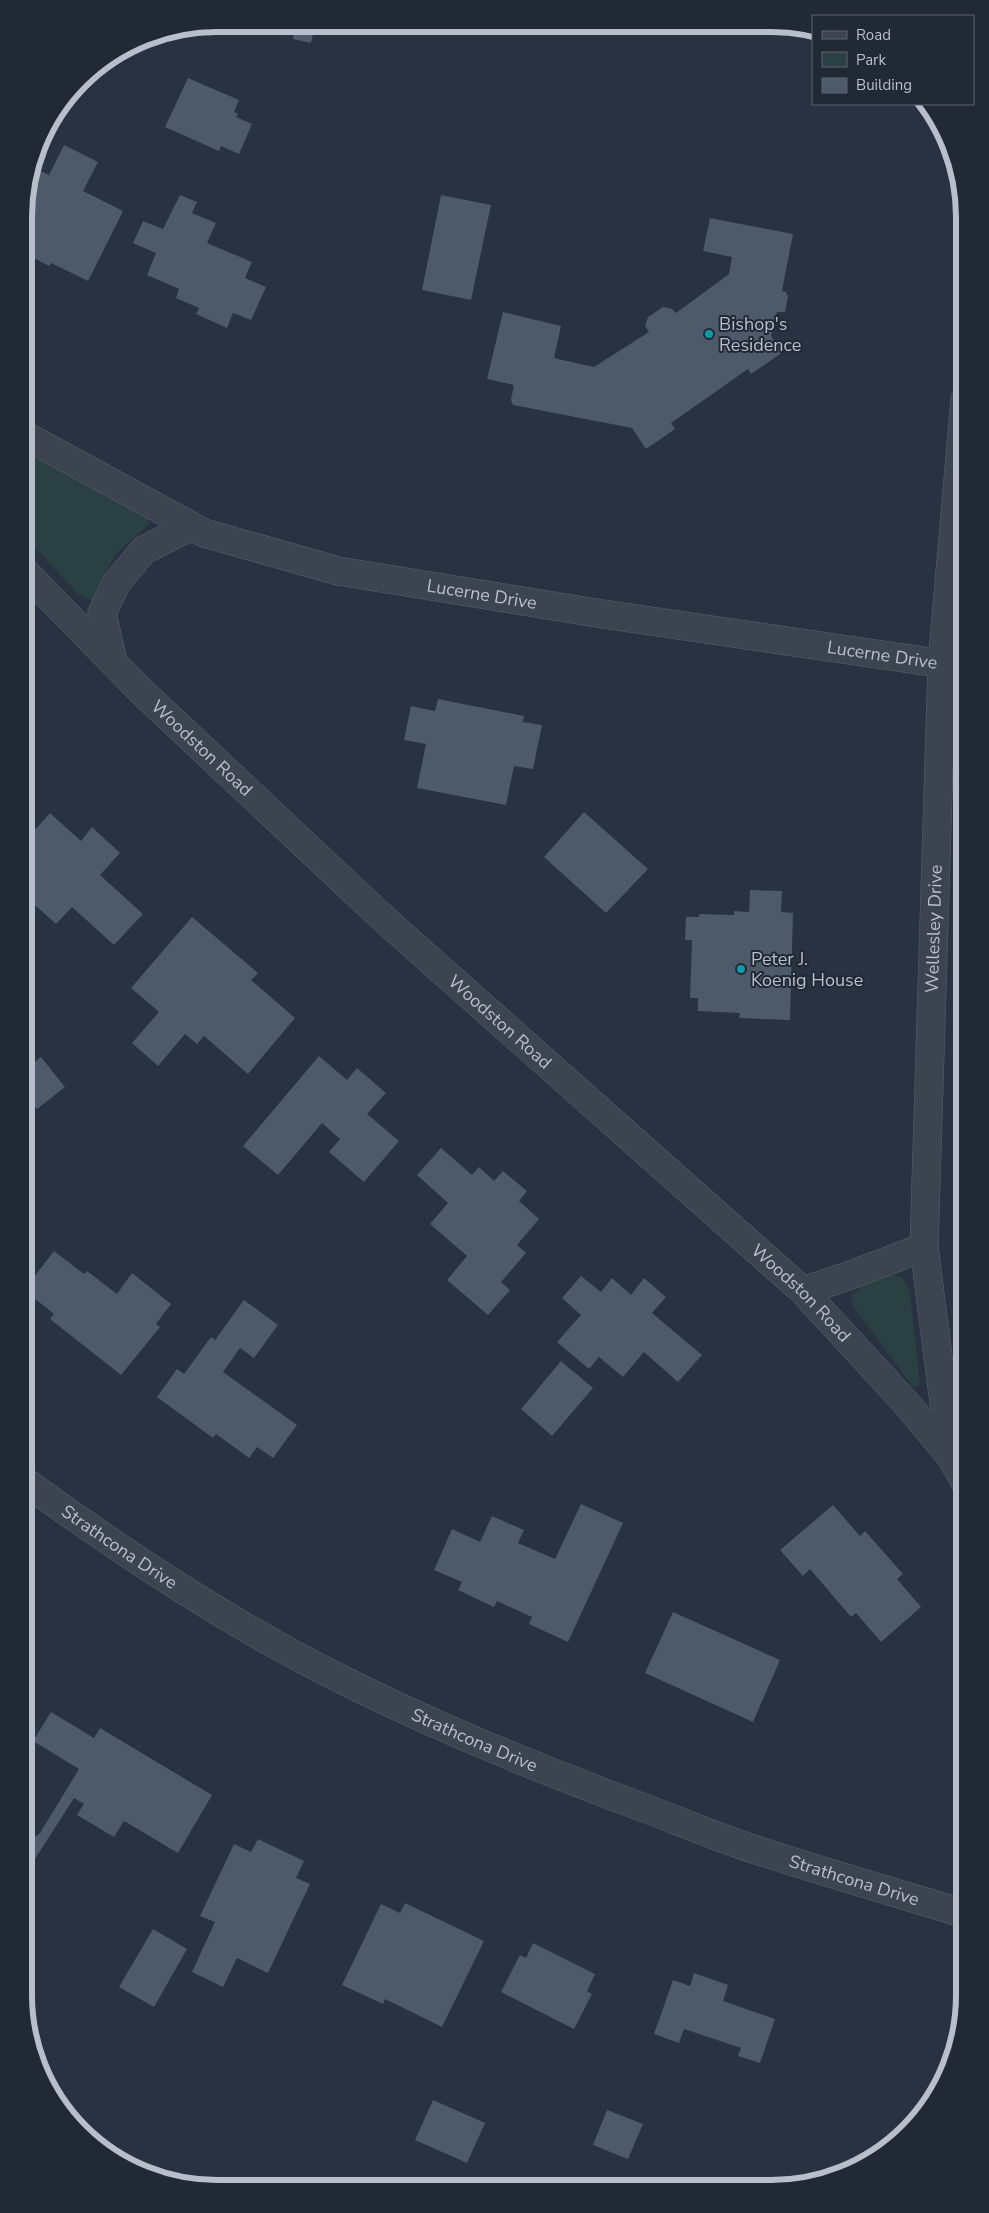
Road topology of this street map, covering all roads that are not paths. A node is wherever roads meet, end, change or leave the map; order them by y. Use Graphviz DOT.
graph roads {
  1 [pos="32,439"];
  2 [pos="191,526"];
  3 [pos="32,579"];
  4 [pos="956,617"];
  5 [pos="112,662"];
  6 [pos="954,665"];
  7 [pos="924,1247"];
  8 [pos="803,1291"];
  9 [pos="951,1457"];
  10 [pos="956,1466"];
  11 [pos="32,1487"];
  12 [pos="956,1911"];
  1 -- 2 [label="street, Lucerne Drive"];
  2 -- 5 [label="street"];
  2 -- 6 [label="street, Lucerne Drive"];
  3 -- 5 [label="street, Woodston Road"];
  4 -- 6 [label="street, Wellesley Drive"];
  5 -- 8 [label="street, Woodston Road"];
  6 -- 7 [label="street, Wellesley Drive"];
  7 -- 8 [label="street"];
  7 -- 9 [label="street, Wellesley Drive"];
  8 -- 9 [label="street, Woodston Road"];
  9 -- 10 [label="street, Woodston Road"];
  11 -- 12 [label="street, Strathcona Drive"];
}
